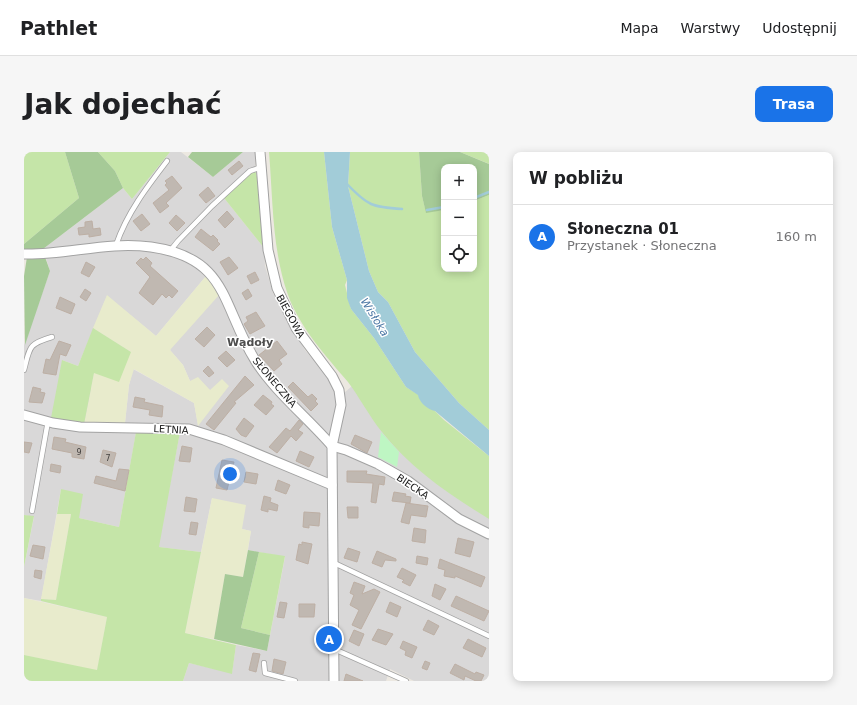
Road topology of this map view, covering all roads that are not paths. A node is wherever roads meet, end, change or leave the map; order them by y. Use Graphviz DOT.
graph roads {
  1 [pos="260,152"];
  2 [pos="167,161"];
  3 [pos="262,167"];
  4 [pos="116,245"];
  5 [pos="170,251"];
  6 [pos="24,254"];
  7 [pos="52,337"];
  8 [pos="24,370"];
  9 [pos="24,415"];
  10 [pos="48,421"];
  11 [pos="332,446"];
  12 [pos="332,485"];
  13 [pos="32,511"];
  14 [pos="489,534"];
  15 [pos="332,562"];
  16 [pos="489,636"];
  17 [pos="334,649"];
  18 [pos="264,663"];
  19 [pos="295,681"];
  20 [pos="334,681"];
  21 [pos="406,681"];
  1 -- 3 [label="street, BIEGOWA"];
  2 -- 4 [label="lane"];
  3 -- 5 [label="lane"];
  3 -- 11 [label="street, BIEGOWA"];
  4 -- 5 [label="street, SŁONECZNA"];
  4 -- 6 [label="street, SŁONECZNA"];
  5 -- 11 [label="street, SŁONECZNA"];
  7 -- 8 [label="lane"];
  9 -- 10 [label="street, LETNIA"];
  10 -- 12 [label="street, LETNIA"];
  10 -- 13 [label="lane"];
  11 -- 12 [label="street"];
  11 -- 14 [label="street, BIECKA"];
  12 -- 15 [label="street"];
  15 -- 16 [label="lane"];
  15 -- 17 [label="street"];
  17 -- 20 [label="street"];
  17 -- 21 [label="lane"];
  18 -- 19 [label="lane"];
}
